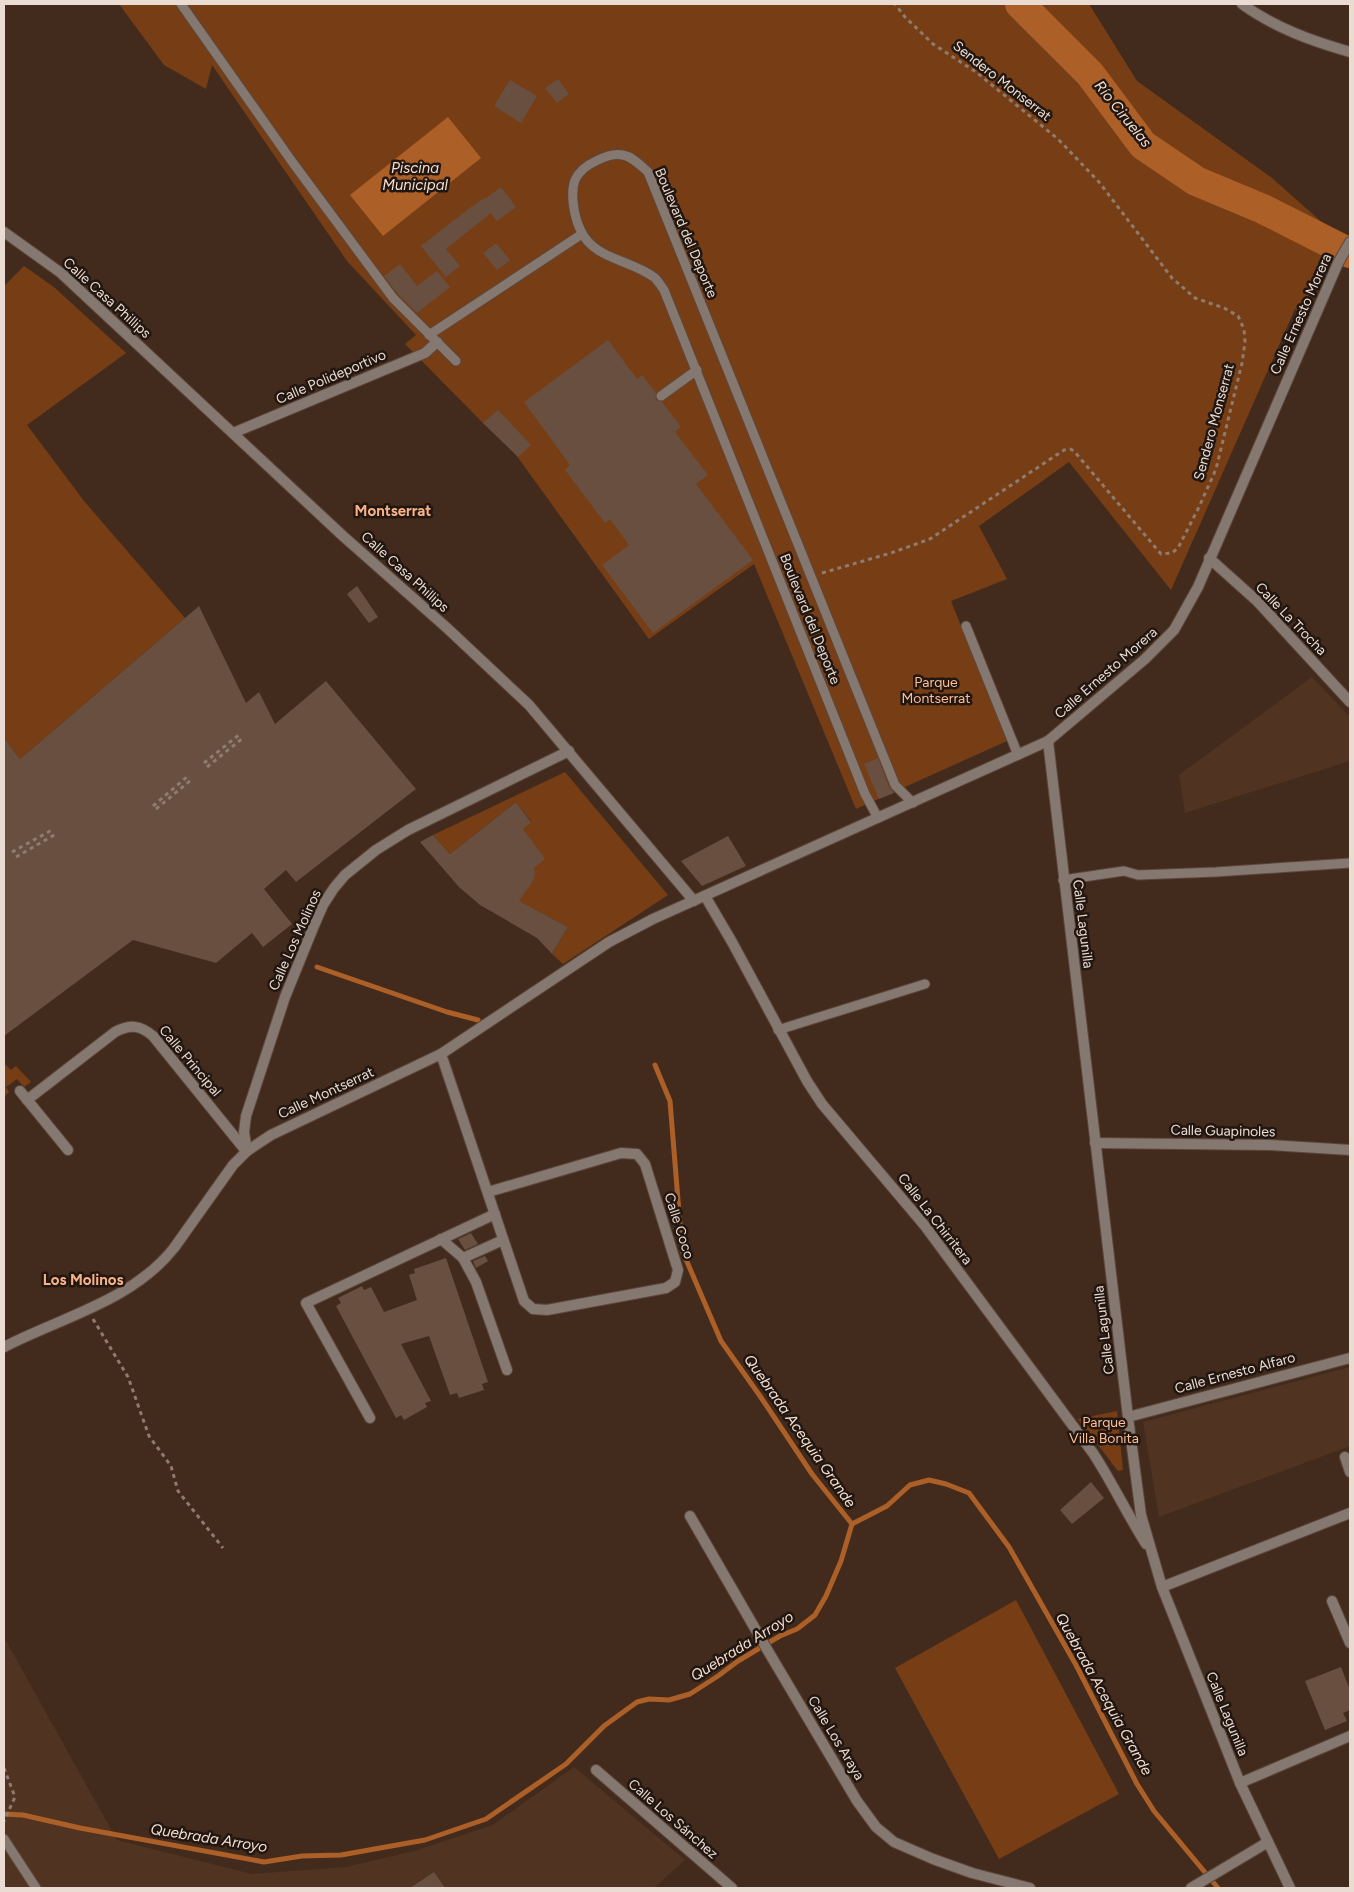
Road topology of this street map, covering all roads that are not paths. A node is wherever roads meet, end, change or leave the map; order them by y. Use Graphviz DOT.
graph roads {
  1 [pos="181,4"];
  2 [pos="1242,4"];
  3 [pos="1350,52"];
  4 [pos="4,232"];
  5 [pos="582,234"];
  6 [pos="1350,242"];
  7 [pos="429,334"];
  8 [pos="438,342"];
  9 [pos="456,361"];
  10 [pos="696,370"];
  11 [pos="661,396"];
  12 [pos="233,433"];
  13 [pos="1208,558"];
  14 [pos="966,626"];
  15 [pos="1350,702"];
  16 [pos="1048,742"];
  17 [pos="569,751"];
  18 [pos="1018,754"];
  19 [pos="913,802"];
  20 [pos="878,818"];
  21 [pos="1350,862"];
  22 [pos="1063,880"];
  23 [pos="704,896"];
  24 [pos="694,900"];
  25 [pos="925,984"];
  26 [pos="778,1030"];
  27 [pos="440,1054"];
  28 [pos="20,1091"];
  29 [pos="27,1100"];
  30 [pos="1095,1143"];
  31 [pos="68,1150"];
  32 [pos="1350,1150"];
  33 [pos="247,1151"];
  34 [pos="488,1192"];
  35 [pos="494,1214"];
  36 [pos="442,1239"];
  37 [pos="503,1240"];
  38 [pos="463,1258"];
  39 [pos="4,1347"];
  40 [pos="1350,1358"];
  41 [pos="507,1370"];
  42 [pos="1128,1417"];
  43 [pos="370,1418"];
  44 [pos="1345,1457"];
  45 [pos="1350,1472"];
  46 [pos="1350,1513"];
  47 [pos="690,1516"];
  48 [pos="1152,1554"];
  49 [pos="1162,1587"];
  50 [pos="1332,1602"];
  51 [pos="1350,1643"];
  52 [pos="1350,1736"];
  53 [pos="596,1770"];
  54 [pos="1240,1783"];
  55 [pos="4,1839"];
  56 [pos="1268,1842"];
  57 [pos="36,1888"];
  58 [pos="732,1888"];
  59 [pos="1030,1888"];
  60 [pos="1191,1888"];
  61 [pos="1290,1888"];
  1 -- 7 [label="lane"];
  2 -- 3 [label="street"];
  4 -- 12 [label="street, Calle Casa Phillips"];
  5 -- 7 [label="lane"];
  5 -- 10 [label="lane, Boulevard del Deporte"];
  5 -- 19 [label="lane, Boulevard del Deporte"];
  6 -- 13 [label="street, Calle Ernesto Morera"];
  7 -- 8 [label="lane"];
  8 -- 9 [label="lane"];
  8 -- 12 [label="street, Calle Polideportivo"];
  10 -- 11 [label="lane"];
  10 -- 20 [label="lane, Boulevard del Deporte"];
  12 -- 17 [label="street, Calle Casa Phillips"];
  13 -- 15 [label="street, Calle La Trocha"];
  13 -- 16 [label="street, Calle Ernesto Morera"];
  14 -- 18 [label="lane"];
  16 -- 18 [label="street, Calle Ernesto Morera"];
  16 -- 22 [label="street, Calle Lagunilla"];
  17 -- 24 [label="street, Calle Casa Phillips"];
  17 -- 33 [label="street, Calle Los Molinos"];
  18 -- 19 [label="street, Calle Ernesto Morera"];
  19 -- 20 [label="street, Calle Ernesto Morera"];
  20 -- 23 [label="street, Calle Ernesto Morera"];
  21 -- 22 [label="lane"];
  22 -- 30 [label="street, Calle Lagunilla"];
  23 -- 24 [label="street, Calle Ernesto Morera"];
  23 -- 26 [label="street, Calle La Chirritera"];
  24 -- 27 [label="street, Calle Montserrat"];
  25 -- 26 [label="lane"];
  26 -- 48 [label="street, Calle La Chirritera"];
  27 -- 33 [label="street, Calle Montserrat"];
  27 -- 34 [label="street, Calle Coco"];
  28 -- 29 [label="street"];
  29 -- 31 [label="street"];
  29 -- 33 [label="street, Calle Principal"];
  30 -- 32 [label="street, Calle Guapinoles"];
  30 -- 42 [label="street, Calle Lagunilla"];
  33 -- 39 [label="street, Calle Montserrat"];
  34 -- 35 [label="street, Calle Coco"];
  34 -- 37 [label="street, Calle Coco"];
  35 -- 36 [label="street"];
  35 -- 37 [label="street, Calle Coco"];
  36 -- 38 [label="street"];
  36 -- 43 [label="street"];
  37 -- 38 [label="street"];
  38 -- 41 [label="street"];
  40 -- 42 [label="street, Calle Ernesto Alfaro"];
  42 -- 48 [label="street, Calle Lagunilla"];
  44 -- 45 [label="street"];
  46 -- 49 [label="street"];
  47 -- 59 [label="street, Calle Los Araya"];
  48 -- 49 [label="street, Calle Lagunilla"];
  49 -- 54 [label="street, Calle Lagunilla"];
  50 -- 51 [label="street"];
  52 -- 54 [label="street"];
  53 -- 58 [label="street, Calle Los Sánchez"];
  54 -- 56 [label="street, Calle Lagunilla"];
  55 -- 57 [label="lane"];
  56 -- 60 [label="street"];
  56 -- 61 [label="street, Calle Lagunilla"];
}
